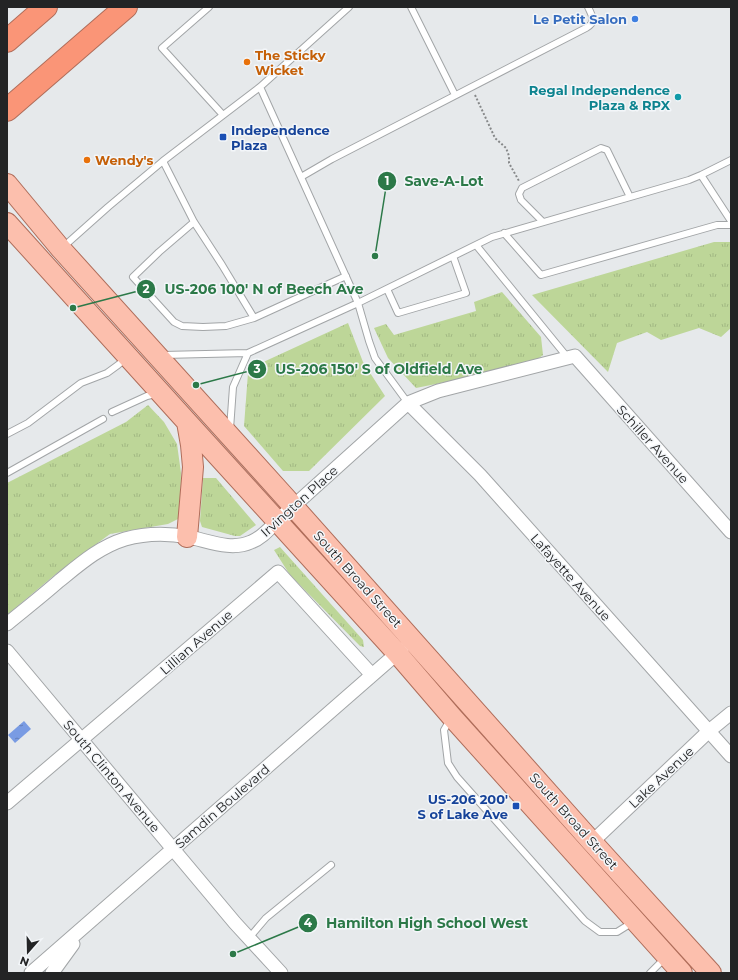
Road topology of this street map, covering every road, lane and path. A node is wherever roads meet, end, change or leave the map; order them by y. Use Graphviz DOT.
graph roads {
  1 [pos="46,7"];
  2 [pos="126,7"];
  3 [pos="209,7"];
  4 [pos="348,7"];
  5 [pos="411,7"];
  6 [pos="588,7"];
  7 [pos="7,41"];
  8 [pos="260,87"];
  9 [pos="471,87"];
  10 [pos="456,95"];
  11 [pos="7,110"];
  12 [pos="223,115"];
  13 [pos="731,160"];
  14 [pos="163,161"];
  15 [pos="701,175"];
  16 [pos="301,177"];
  17 [pos="7,184"];
  18 [pos="526,187"];
  19 [pos="630,197"];
  20 [pos="731,220"];
  21 [pos="7,222"];
  22 [pos="194,222"];
  23 [pos="543,222"];
  24 [pos="731,225"];
  25 [pos="504,233"];
  26 [pos="476,245"];
  27 [pos="61,249"];
  28 [pos="453,256"];
  29 [pos="346,276"];
  30 [pos="387,289"];
  31 [pos="358,303"];
  32 [pos="254,318"];
  33 [pos="248,353"];
  34 [pos="157,355"];
  35 [pos="127,356"];
  36 [pos="572,357"];
  37 [pos="160,392"];
  38 [pos="408,403"];
  39 [pos="112,412"];
  40 [pos="103,418"];
  41 [pos="187,422"];
  42 [pos="7,434"];
  43 [pos="230,436"];
  44 [pos="7,473"];
  45 [pos="294,506"];
  46 [pos="277,521"];
  47 [pos="731,532"];
  48 [pos="188,537"];
  49 [pos="7,624"];
  50 [pos="412,639"];
  51 [pos="7,652"];
  52 [pos="397,653"];
  53 [pos="372,675"];
  54 [pos="731,713"];
  55 [pos="452,717"];
  56 [pos="709,731"];
  57 [pos="81,740"];
  58 [pos="731,756"];
  59 [pos="7,803"];
  60 [pos="592,842"];
  61 [pos="173,849"];
  62 [pos="331,865"];
  63 [pos="636,920"];
  64 [pos="88,924"];
  65 [pos="249,938"];
  66 [pos="667,956"];
  67 [pos="31,973"];
  68 [pos="52,973"];
  69 [pos="281,973"];
  70 [pos="650,973"];
  71 [pos="682,973"];
  72 [pos="711,973"];
  1 -- 7 [label="highway"];
  2 -- 11 [label="highway"];
  3 -- 12 [label="lane"];
  4 -- 8 [label="lane"];
  5 -- 10 [label="lane"];
  6 -- 9 [label="lane"];
  8 -- 12 [label="lane"];
  8 -- 16 [label="lane"];
  9 -- 10 [label="lane"];
  9 -- 18 [label="path"];
  10 -- 16 [label="lane"];
  12 -- 14 [label="lane"];
  13 -- 15 [label="lane"];
  14 -- 22 [label="lane"];
  14 -- 27 [label="lane"];
  15 -- 19 [label="lane"];
  15 -- 20 [label="lane"];
  16 -- 29 [label="lane"];
  17 -- 27 [label="main road, South Broad Street"];
  18 -- 19 [label="lane"];
  18 -- 23 [label="lane"];
  19 -- 23 [label="lane"];
  21 -- 35 [label="main road, South Broad Street"];
  22 -- 32 [label="lane"];
  22 -- 32 [label="lane"];
  23 -- 25 [label="lane"];
  24 -- 25 [label="lane"];
  25 -- 26 [label="lane"];
  26 -- 28 [label="lane"];
  26 -- 36 [label="lane"];
  27 -- 34 [label="main road, South Broad Street"];
  28 -- 30 [label="lane"];
  28 -- 30 [label="lane"];
  29 -- 31 [label="lane"];
  29 -- 32 [label="lane"];
  30 -- 31 [label="lane"];
  31 -- 33 [label="lane"];
  31 -- 38 [label="lane"];
  33 -- 34 [label="lane"];
  33 -- 43 [label="lane"];
  34 -- 43 [label="main road, South Broad Street"];
  35 -- 37 [label="main road, South Broad Street"];
  35 -- 42 [label="lane"];
  36 -- 38 [label="street"];
  36 -- 47 [label="street, Schiller Avenue"];
  37 -- 39 [label="lane"];
  37 -- 41 [label="main road, South Broad Street"];
  38 -- 45 [label="street, Irvington Place"];
  38 -- 56 [label="street, Lafayette Avenue"];
  40 -- 44 [label="lane"];
  41 -- 46 [label="main road, South Broad Street"];
  41 -- 48 [label="main road"];
  43 -- 45 [label="main road, South Broad Street"];
  45 -- 46 [label="street, Irvington Place"];
  45 -- 50 [label="main road, South Broad Street"];
  46 -- 48 [label="street, Irvington Place"];
  46 -- 52 [label="main road, South Broad Street"];
  48 -- 49 [label="street, Irvington Place"];
  50 -- 52 [label="street, Samdin Boulevard"];
  50 -- 60 [label="main road, South Broad Street"];
  51 -- 57 [label="street, South Clinton Avenue"];
  52 -- 53 [label="street, Samdin Boulevard"];
  52 -- 55 [label="main road, South Broad Street"];
  53 -- 57 [label="street, Lillian Avenue"];
  53 -- 61 [label="street, Samdin Boulevard"];
  54 -- 56 [label="street, Lake Avenue"];
  55 -- 63 [label="main road, South Broad Street"];
  55 -- 63 [label="lane"];
  56 -- 58 [label="street, Lafayette Avenue"];
  56 -- 60 [label="street, Lake Avenue"];
  57 -- 59 [label="street, Lillian Avenue"];
  57 -- 61 [label="street, South Clinton Avenue"];
  60 -- 72 [label="main road, South Broad Street"];
  61 -- 64 [label="street, Samdin Boulevard"];
  61 -- 65 [label="street, South Clinton Avenue"];
  62 -- 65 [label="lane"];
  63 -- 66 [label="main road, South Broad Street"];
  64 -- 67 [label="street, Samdin Boulevard"];
  64 -- 68 [label="street"];
  65 -- 69 [label="street, South Clinton Avenue"];
  66 -- 70 [label="lane"];
  66 -- 71 [label="main road, South Broad Street"];
}
